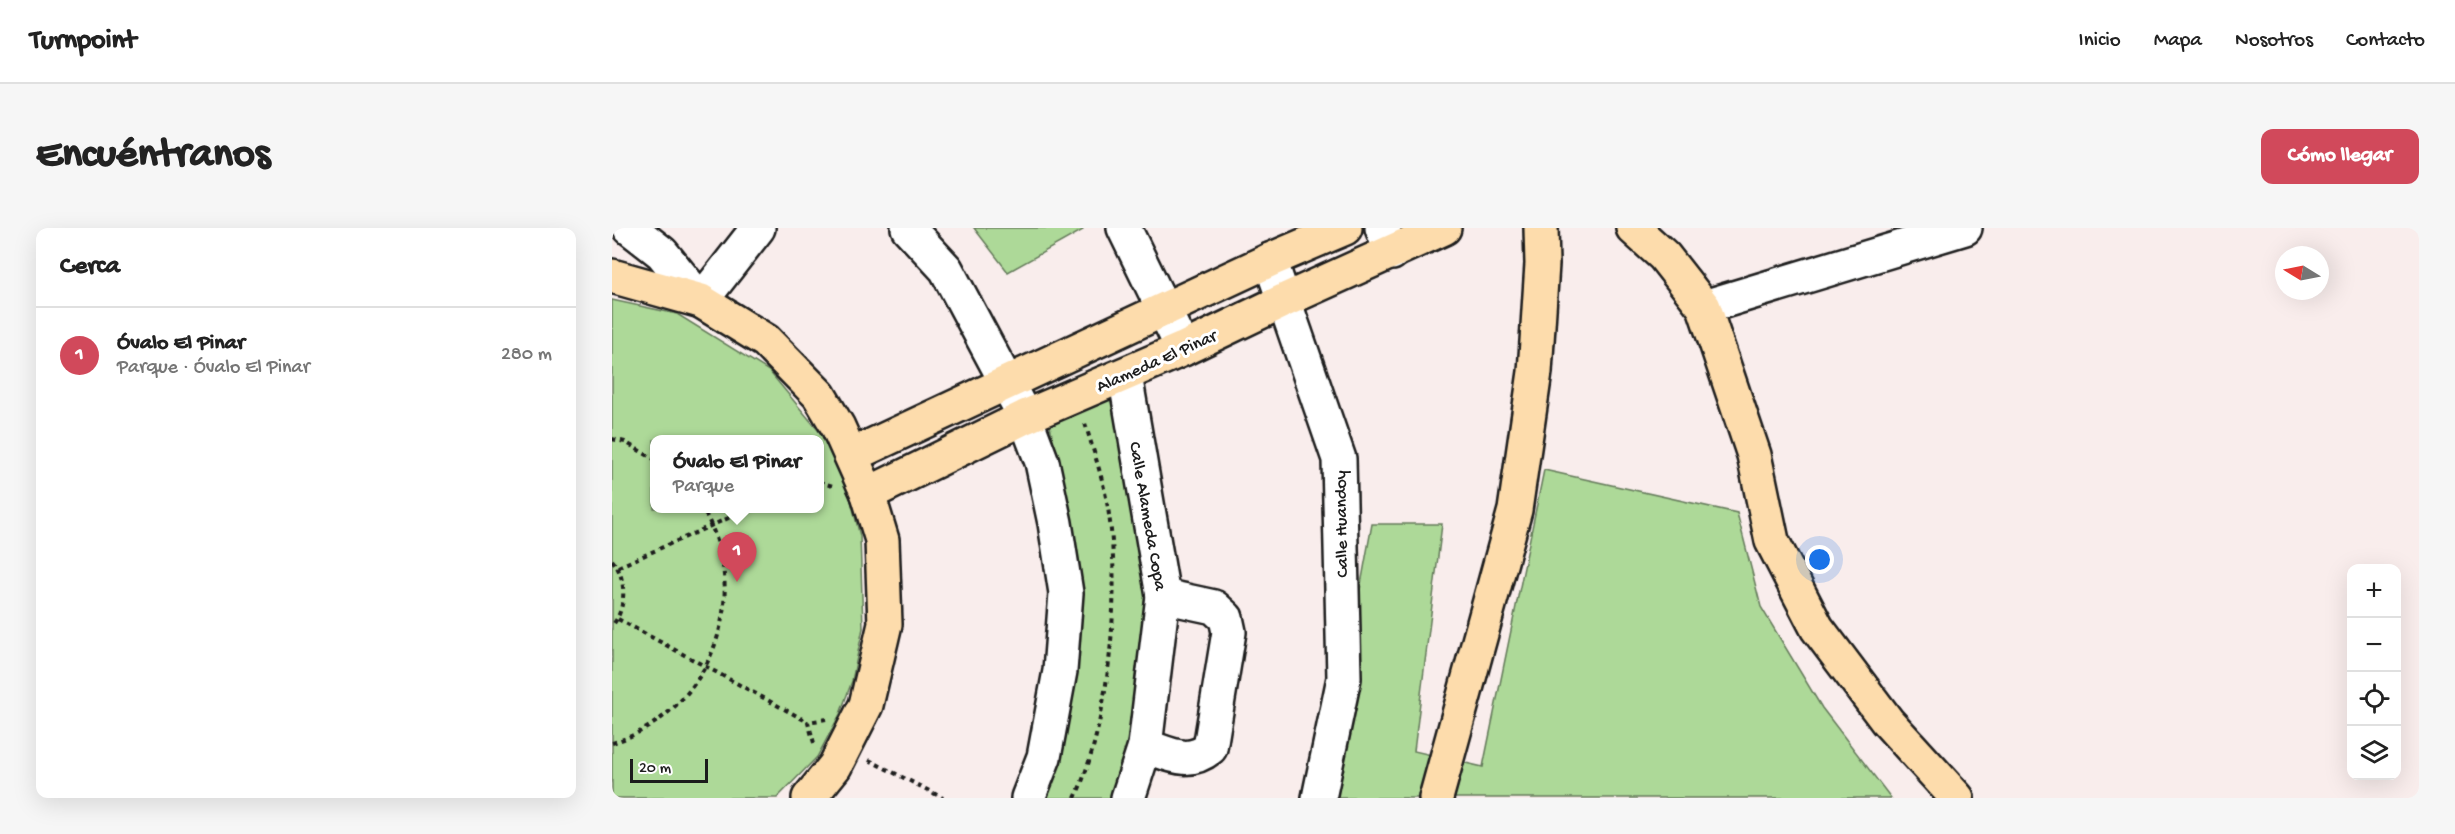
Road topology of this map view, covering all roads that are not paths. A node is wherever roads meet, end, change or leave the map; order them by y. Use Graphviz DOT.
graph roads {
  1 [pos="630,228"];
  2 [pos="758,228"];
  3 [pos="908,228"];
  4 [pos="1124,228"];
  5 [pos="1344,228"];
  6 [pos="1444,228"];
  7 [pos="1541,228"];
  8 [pos="1633,228"];
  9 [pos="1965,228"];
  10 [pos="1387,240"];
  11 [pos="1270,260"];
  12 [pos="612,276"];
  13 [pos="1285,300"];
  14 [pos="701,302"];
  15 [pos="1704,308"];
  16 [pos="1165,309"];
  17 [pos="1183,349"];
  18 [pos="1125,375"];
  19 [pos="1008,383"];
  20 [pos="1025,417"];
  21 [pos="852,455"];
  22 [pos="868,494"];
  23 [pos="1163,596"];
  24 [pos="1145,746"];
  25 [pos="809,798"];
  26 [pos="1028,798"];
  27 [pos="1128,798"];
  28 [pos="1319,798"];
  29 [pos="1436,798"];
  30 [pos="1957,798"];
  1 -- 14 [label="street"];
  2 -- 14 [label="street"];
  3 -- 19 [label="street"];
  4 -- 16 [label="street"];
  5 -- 11 [label="main road"];
  6 -- 10 [label="main road, Alameda El Pinar"];
  7 -- 29 [label="main road"];
  8 -- 15 [label="main road"];
  9 -- 15 [label="street"];
  10 -- 13 [label="main road, Alameda El Pinar"];
  11 -- 13 [label="street, Calle Huandoy"];
  11 -- 16 [label="main road"];
  12 -- 14 [label="main road"];
  13 -- 17 [label="main road, Alameda El Pinar"];
  13 -- 28 [label="street, Calle Huandoy"];
  14 -- 21 [label="main road"];
  15 -- 30 [label="main road"];
  16 -- 17 [label="street"];
  16 -- 19 [label="main road"];
  17 -- 18 [label="main road, Alameda El Pinar"];
  18 -- 20 [label="main road, Alameda El Pinar"];
  18 -- 23 [label="street, Calle Alameda Copa"];
  19 -- 20 [label="street"];
  19 -- 21 [label="main road"];
  20 -- 22 [label="main road, Alameda El Pinar"];
  20 -- 26 [label="street"];
  21 -- 22 [label="main road"];
  22 -- 25 [label="main road"];
  23 -- 24 [label="street, Calle Alameda Copa"];
  23 -- 24 [label="street"];
  24 -- 27 [label="street, Calle Alameda Copa"];
}
